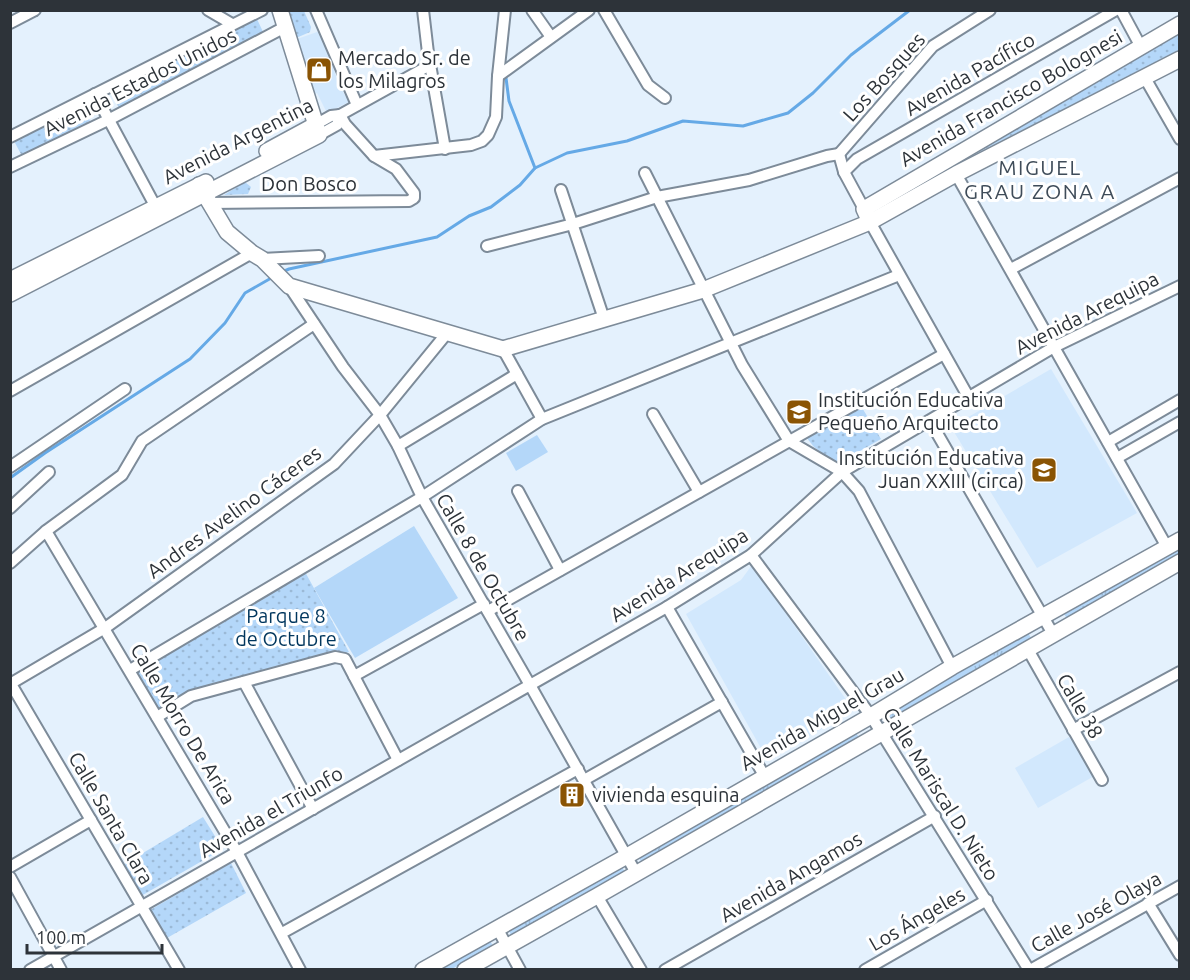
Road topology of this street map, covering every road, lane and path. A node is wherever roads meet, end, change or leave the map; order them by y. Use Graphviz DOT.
graph roads {
  1 [pos="35,10"];
  2 [pos="262,10"];
  3 [pos="280,10"];
  4 [pos="316,10"];
  5 [pos="423,10"];
  6 [pos="505,10"];
  7 [pos="532,10"];
  8 [pos="589,10"];
  9 [pos="604,10"];
  10 [pos="990,10"];
  11 [pos="1116,10"];
  12 [pos="1121,10"];
  13 [pos="209,11"];
  14 [pos="10,23"];
  15 [pos="232,24"];
  16 [pos="1179,24"];
  17 [pos="285,27"];
  18 [pos="215,34"];
  19 [pos="551,37"];
  20 [pos="1141,47"];
  21 [pos="1179,59"];
  22 [pos="430,65"];
  23 [pos="499,75"];
  24 [pos="1145,78"];
  25 [pos="95,94"];
  26 [pos="307,97"];
  27 [pos="665,98"];
  28 [pos="357,105"];
  29 [pos="340,115"];
  30 [pos="110,119"];
  31 [pos="317,130"];
  32 [pos="10,137"];
  33 [pos="1179,139"];
  34 [pos="299,140"];
  35 [pos="445,149"];
  36 [pos="839,154"];
  37 [pos="374,156"];
  38 [pos="11,165"];
  39 [pos="844,172"];
  40 [pos="645,173"];
  41 [pos="956,174"];
  42 [pos="1179,178"];
  43 [pos="561,190"];
  44 [pos="204,194"];
  45 [pos="657,197"];
  46 [pos="159,212"];
  47 [pos="867,216"];
  48 [pos="573,224"];
  49 [pos="487,246"];
  50 [pos="319,256"];
  51 [pos="262,259"];
  52 [pos="1011,269"];
  53 [pos="899,275"];
  54 [pos="10,280"];
  55 [pos="289,286"];
  56 [pos="1179,286"];
  57 [pos="703,290"];
  58 [pos="10,294"];
  59 [pos="604,319"];
  60 [pos="314,324"];
  61 [pos="447,333"];
  62 [pos="731,343"];
  63 [pos="1054,347"];
  64 [pos="503,349"];
  65 [pos="944,354"];
  66 [pos="517,374"];
  67 [pos="125,389"];
  68 [pos="10,391"];
  69 [pos="969,398"];
  70 [pos="1179,400"];
  71 [pos="653,414"];
  72 [pos="380,415"];
  73 [pos="542,419"];
  74 [pos="930,421"];
  75 [pos="1179,422"];
  76 [pos="789,441"];
  77 [pos="1108,442"];
  78 [pos="398,446"];
  79 [pos="1117,458"];
  80 [pos="10,467"];
  81 [pos="49,472"];
  82 [pos="842,472"];
  83 [pos="518,491"];
  84 [pos="699,492"];
  85 [pos="422,497"];
  86 [pos="10,508"];
  87 [pos="46,531"];
  88 [pos="1173,543"];
  89 [pos="751,555"];
  90 [pos="1179,562"];
  91 [pos="10,563"];
  92 [pos="560,570"];
  93 [pos="668,607"];
  94 [pos="486,608"];
  95 [pos="1043,615"];
  96 [pos="105,628"];
  97 [pos="1053,634"];
  98 [pos="1027,648"];
  99 [pos="952,667"];
  100 [pos="130,670"];
  101 [pos="1179,672"];
  102 [pos="354,676"];
  103 [pos="243,682"];
  104 [pos="11,684"];
  105 [pos="530,685"];
  106 [pos="722,702"];
  107 [pos="871,716"];
  108 [pos="157,717"];
  109 [pos="1073,730"];
  110 [pos="881,731"];
  111 [pos="398,760"];
  112 [pos="578,769"];
  113 [pos="765,777"];
  114 [pos="584,780"];
  115 [pos="1102,780"];
  116 [pos="313,808"];
  117 [pos="935,816"];
  118 [pos="91,820"];
  119 [pos="237,852"];
  120 [pos="627,856"];
  121 [pos="10,867"];
  122 [pos="636,873"];
  123 [pos="10,877"];
  124 [pos="1179,886"];
  125 [pos="597,896"];
  126 [pos="987,900"];
  127 [pos="1148,903"];
  128 [pos="142,906"];
  129 [pos="497,928"];
  130 [pos="282,933"];
  131 [pos="507,946"];
  132 [pos="1179,955"];
  133 [pos="53,956"];
  134 [pos="30,969"];
  135 [pos="61,969"];
  136 [pos="179,969"];
  137 [pos="300,969"];
  138 [pos="423,969"];
  139 [pos="465,969"];
  140 [pos="520,969"];
  141 [pos="641,969"];
  142 [pos="665,969"];
  143 [pos="865,969"];
  144 [pos="1030,969"];
  1 -- 14 [label="street"];
  2 -- 15 [label="street, Avenida Estados Unidos"];
  3 -- 17 [label="street"];
  4 -- 28 [label="street"];
  5 -- 22 [label="street"];
  6 -- 23 [label="street"];
  7 -- 19 [label="street"];
  8 -- 19 [label="street"];
  9 -- 27 [label="street"];
  10 -- 36 [label="street, Los Bosques"];
  11 -- 39 [label="street, Avenida Pacífico"];
  12 -- 20 [label="street"];
  13 -- 15 [label="street"];
  13 -- 18 [label="street"];
  15 -- 18 [label="street, Avenida Estados Unidos"];
  16 -- 20 [label="street, Avenida Francisco Bolognesi"];
  17 -- 26 [label="street"];
  17 -- 30 [label="street, Avenida Estados Unidos"];
  18 -- 25 [label="street, Avenida Estados Unidos"];
  19 -- 23 [label="street"];
  20 -- 47 [label="street, Avenida Francisco Bolognesi"];
  21 -- 24 [label="street, Avenida Francisco Bolognesi"];
  22 -- 28 [label="street, Avenida Argentina"];
  22 -- 35 [label="street"];
  23 -- 35 [label="street"];
  24 -- 33 [label="street"];
  24 -- 41 [label="street, Avenida Francisco Bolognesi"];
  25 -- 30 [label="street"];
  25 -- 32 [label="street, Avenida Estados Unidos"];
  26 -- 31 [label="street"];
  26 -- 34 [label="street"];
  28 -- 29 [label="street, Avenida Argentina"];
  29 -- 31 [label="street, Avenida Argentina"];
  29 -- 37 [label="street"];
  30 -- 38 [label="street, Avenida Estados Unidos"];
  30 -- 46 [label="street"];
  31 -- 34 [label="street, Avenida Argentina"];
  34 -- 44 [label="street, Avenida Argentina"];
  35 -- 37 [label="street"];
  36 -- 39 [label="street"];
  36 -- 45 [label="street"];
  37 -- 44 [label="street, Don Bosco"];
  39 -- 47 [label="street"];
  40 -- 45 [label="street"];
  41 -- 47 [label="street, Avenida Francisco Bolognesi"];
  41 -- 52 [label="street"];
  42 -- 52 [label="street"];
  43 -- 48 [label="street"];
  44 -- 46 [label="street, Avenida Argentina"];
  44 -- 51 [label="street"];
  45 -- 48 [label="street"];
  45 -- 57 [label="street"];
  46 -- 54 [label="street, Avenida Argentina"];
  46 -- 58 [label="street, Avenida Argentina"];
  47 -- 53 [label="street"];
  47 -- 57 [label="street, Avenida Francisco Bolognesi"];
  48 -- 49 [label="street"];
  48 -- 59 [label="street"];
  50 -- 51 [label="street"];
  51 -- 55 [label="street"];
  51 -- 68 [label="street"];
  52 -- 63 [label="street"];
  53 -- 62 [label="street"];
  53 -- 65 [label="street"];
  55 -- 60 [label="street, Calle 8 de Octubre"];
  55 -- 61 [label="street"];
  56 -- 63 [label="street, Avenida Arequipa"];
  57 -- 59 [label="street, Avenida Francisco Bolognesi"];
  57 -- 62 [label="street"];
  59 -- 64 [label="street, Avenida Francisco Bolognesi"];
  60 -- 72 [label="street, Calle 8 de Octubre"];
  60 -- 87 [label="street"];
  61 -- 64 [label="street"];
  61 -- 72 [label="street, Andres Avelino Cáceres"];
  62 -- 73 [label="street"];
  62 -- 76 [label="street"];
  63 -- 69 [label="street, Avenida Arequipa"];
  63 -- 77 [label="street"];
  64 -- 66 [label="street"];
  65 -- 69 [label="street"];
  65 -- 76 [label="street"];
  66 -- 73 [label="street"];
  66 -- 78 [label="street"];
  67 -- 80 [label="street"];
  69 -- 74 [label="street, Avenida Arequipa"];
  70 -- 77 [label="street"];
  71 -- 84 [label="street"];
  72 -- 78 [label="street, Calle 8 de Octubre"];
  72 -- 96 [label="street, Andres Avelino Cáceres"];
  73 -- 85 [label="street"];
  74 -- 82 [label="street, Avenida Arequipa"];
  74 -- 95 [label="street"];
  75 -- 79 [label="street"];
  76 -- 82 [label="street"];
  76 -- 84 [label="street"];
  77 -- 79 [label="street"];
  78 -- 85 [label="street, Calle 8 de Octubre"];
  79 -- 88 [label="street"];
  81 -- 86 [label="street"];
  82 -- 89 [label="street, Avenida Arequipa"];
  82 -- 99 [label="street"];
  83 -- 92 [label="street"];
  84 -- 92 [label="street"];
  85 -- 94 [label="street, Calle 8 de Octubre"];
  85 -- 100 [label="street"];
  87 -- 91 [label="street"];
  87 -- 96 [label="street, Calle Morro De Arica"];
  88 -- 95 [label="street, Avenida Miguel Grau"];
  89 -- 93 [label="street, Avenida Arequipa"];
  89 -- 107 [label="street, Calle Mariscal D. Nieto"];
  90 -- 97 [label="street, Avenida Miguel Grau"];
  92 -- 94 [label="street"];
  93 -- 105 [label="street, Avenida Arequipa"];
  93 -- 106 [label="street"];
  94 -- 102 [label="street"];
  94 -- 105 [label="street, Calle 8 de Octubre"];
  95 -- 97 [label="street"];
  95 -- 99 [label="street, Avenida Miguel Grau"];
  96 -- 100 [label="street, Calle Morro De Arica"];
  96 -- 104 [label="street, Andres Avelino Cáceres"];
  97 -- 98 [label="street, Avenida Miguel Grau"];
  98 -- 109 [label="street, Calle 38"];
  98 -- 110 [label="street, Avenida Miguel Grau"];
  99 -- 107 [label="street, Avenida Miguel Grau"];
  100 -- 108 [label="street, Calle Morro De Arica"];
  101 -- 109 [label="street"];
  102 -- 103 [label="street"];
  102 -- 111 [label="street"];
  103 -- 108 [label="street"];
  103 -- 116 [label="street"];
  104 -- 118 [label="street, Calle Santa Clara"];
  105 -- 111 [label="street, Avenida el Triunfo"];
  105 -- 112 [label="street, Calle 8 de Octubre"];
  106 -- 113 [label="street"];
  106 -- 114 [label="street"];
  107 -- 110 [label="street, Calle Mariscal D. Nieto"];
  107 -- 113 [label="street, Avenida Miguel Grau"];
  108 -- 119 [label="street, Calle Morro De Arica"];
  109 -- 115 [label="street, Calle 38"];
  110 -- 117 [label="street, Calle Mariscal D. Nieto"];
  110 -- 122 [label="street, Avenida Miguel Grau"];
  111 -- 116 [label="street, Avenida el Triunfo"];
  112 -- 114 [label="street, Calle 8 de Octubre"];
  112 -- 130 [label="street"];
  113 -- 120 [label="street, Avenida Miguel Grau"];
  114 -- 120 [label="street, Calle 8 de Octubre"];
  116 -- 119 [label="street, Avenida el Triunfo"];
  117 -- 126 [label="street, Calle Mariscal D. Nieto"];
  117 -- 142 [label="street, Avenida Angamos"];
  118 -- 121 [label="street"];
  118 -- 128 [label="street, Calle Santa Clara"];
  119 -- 128 [label="street, Avenida el Triunfo"];
  119 -- 130 [label="street, Calle Morro De Arica"];
  120 -- 122 [label="street, Calle 8 de Octubre"];
  120 -- 129 [label="street, Avenida Miguel Grau"];
  122 -- 125 [label="street, Avenida Miguel Grau"];
  123 -- 133 [label="street"];
  124 -- 127 [label="street, Calle José Olaya"];
  125 -- 131 [label="street, Avenida Miguel Grau"];
  125 -- 141 [label="street"];
  126 -- 143 [label="street, Los Ángeles"];
  126 -- 144 [label="street, Calle Mariscal D. Nieto"];
  127 -- 132 [label="street"];
  127 -- 144 [label="street, Calle José Olaya"];
  128 -- 133 [label="street, Avenida el Triunfo"];
  128 -- 136 [label="street, Calle Santa Clara"];
  129 -- 131 [label="street"];
  129 -- 138 [label="street, Avenida Miguel Grau"];
  130 -- 137 [label="street, Calle Morro De Arica"];
  131 -- 139 [label="street, Avenida Miguel Grau"];
  131 -- 140 [label="street"];
  133 -- 134 [label="street, Avenida el Triunfo"];
  133 -- 135 [label="street"];
}
